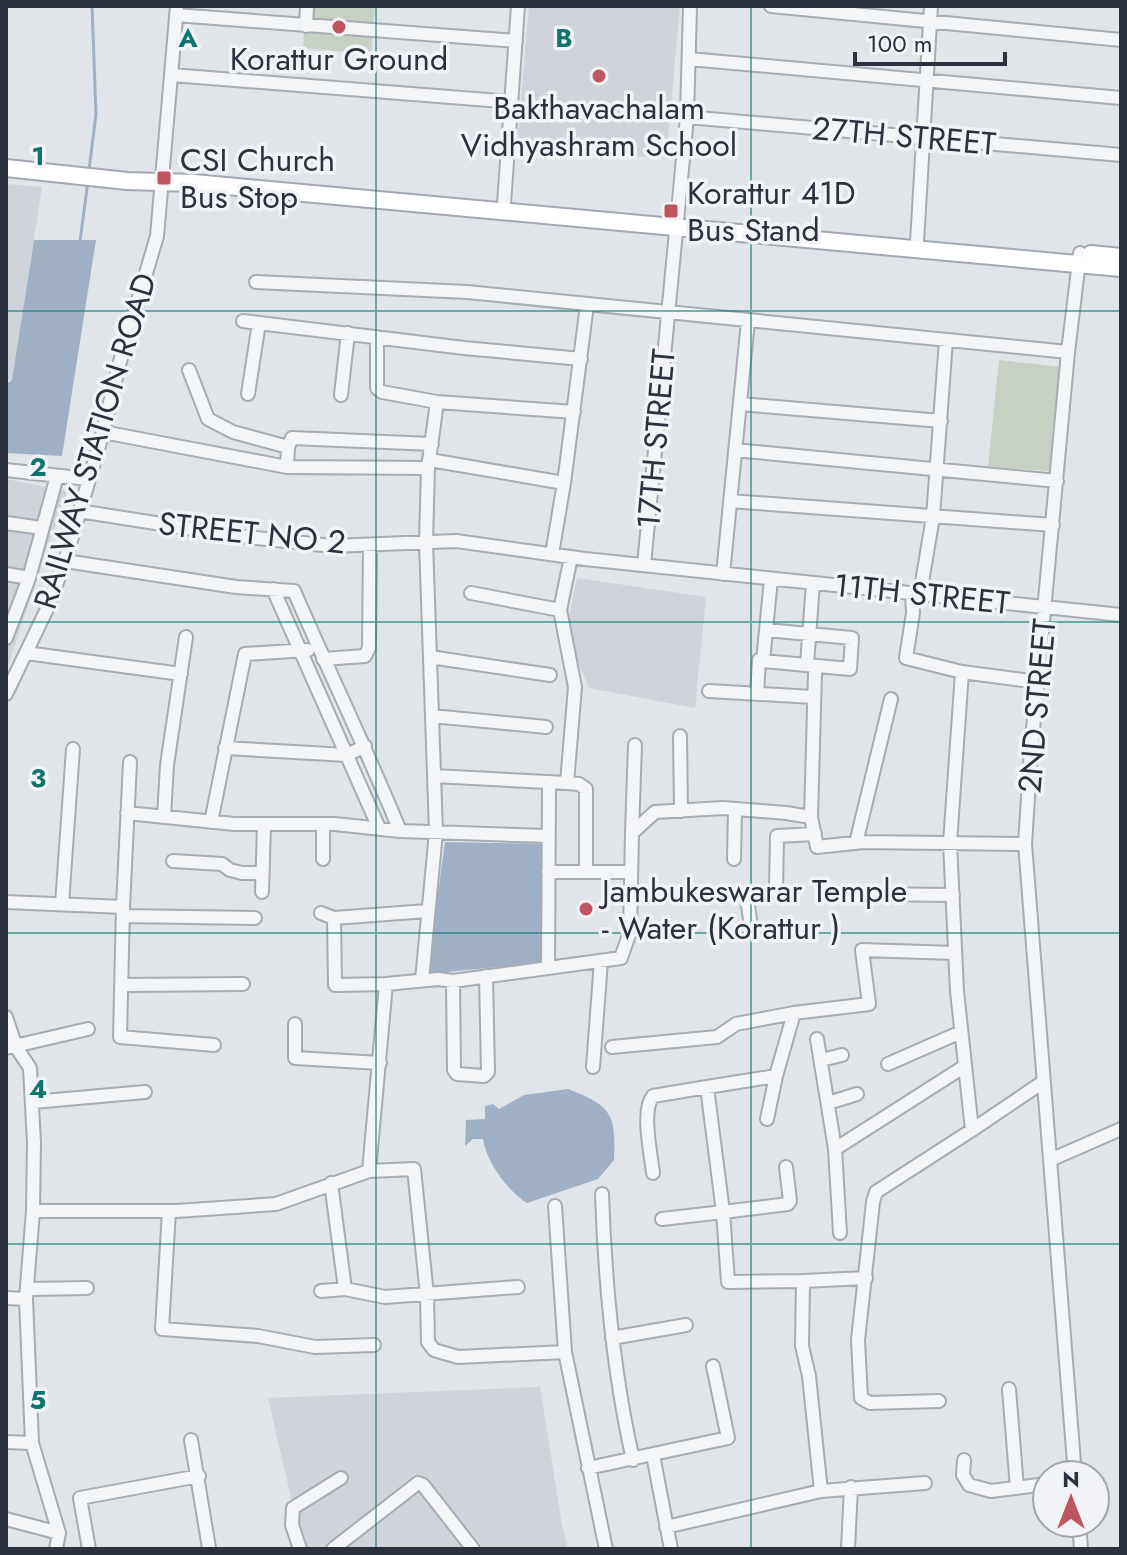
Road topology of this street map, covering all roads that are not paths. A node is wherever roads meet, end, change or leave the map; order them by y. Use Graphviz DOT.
graph roads {
  1 [pos="307,6"];
  2 [pos="518,6"];
  3 [pos="690,6"];
  4 [pos="771,6"];
  5 [pos="931,6"];
  6 [pos="176,11"];
  7 [pos="930,21"];
  8 [pos="306,26"];
  9 [pos="1121,40"];
  10 [pos="516,41"];
  11 [pos="689,59"];
  12 [pos="172,75"];
  13 [pos="925,81"];
  14 [pos="1121,98"];
  15 [pos="512,102"];
  16 [pos="687,117"];
  17 [pos="923,136"];
  18 [pos="1121,155"];
  19 [pos="6,159"];
  20 [pos="6,168"];
  21 [pos="66,169"];
  22 [pos="164,178"];
  23 [pos="504,204"];
  24 [pos="677,223"];
  25 [pos="917,242"];
  26 [pos="1121,257"];
  27 [pos="1079,259"];
  28 [pos="1121,268"];
  29 [pos="256,282"];
  30 [pos="587,305"];
  31 [pos="668,313"];
  32 [pos="243,321"];
  33 [pos="748,321"];
  34 [pos="259,323"];
  35 [pos="348,333"];
  36 [pos="377,337"];
  37 [pos="946,340"];
  38 [pos="1068,352"];
  39 [pos="581,359"];
  40 [pos="189,370"];
  41 [pos="248,394"];
  42 [pos="341,395"];
  43 [pos="437,402"];
  44 [pos="740,404"];
  45 [pos="574,412"];
  46 [pos="941,421"];
  47 [pos="103,432"];
  48 [pos="432,444"];
  49 [pos="288,447"];
  50 [pos="735,450"];
  51 [pos="429,464"];
  52 [pos="287,467"];
  53 [pos="6,470"];
  54 [pos="936,471"];
  55 [pos="57,476"];
  56 [pos="88,479"];
  57 [pos="1057,481"];
  58 [pos="564,483"];
  59 [pos="730,501"];
  60 [pos="79,511"];
  61 [pos="933,517"];
  62 [pos="6,523"];
  63 [pos="1053,525"];
  64 [pos="42,528"];
  65 [pos="426,542"];
  66 [pos="370,545"];
  67 [pos="552,554"];
  68 [pos="571,557"];
  69 [pos="65,561"];
  70 [pos="644,565"];
  71 [pos="6,574"];
  72 [pos="723,574"];
  73 [pos="29,578"];
  74 [pos="771,579"];
  75 [pos="813,583"];
  76 [pos="273,589"];
  77 [pos="471,593"];
  78 [pos="916,594"];
  79 [pos="1046,607"];
  80 [pos="560,610"];
  81 [pos="11,614"];
  82 [pos="1121,615"];
  83 [pos="766,630"];
  84 [pos="809,634"];
  85 [pos="186,637"];
  86 [pos="6,638"];
  87 [pos="300,651"];
  88 [pos="26,653"];
  89 [pos="321,654"];
  90 [pos="430,657"];
  91 [pos="759,660"];
  92 [pos="811,669"];
  93 [pos="962,672"];
  94 [pos="181,674"];
  95 [pos="550,675"];
  96 [pos="1038,682"];
  97 [pos="709,691"];
  98 [pos="6,694"];
  99 [pos="757,694"];
  100 [pos="813,697"];
  101 [pos="891,699"];
  102 [pos="432,716"];
  103 [pos="546,727"];
  104 [pos="680,736"];
  105 [pos="635,745"];
  106 [pos="365,746"];
  107 [pos="225,748"];
  108 [pos="73,749"];
  109 [pos="347,755"];
  110 [pos="130,762"];
  111 [pos="434,776"];
  112 [pos="567,783"];
  113 [pos="549,784"];
  114 [pos="735,809"];
  115 [pos="681,811"];
  116 [pos="127,813"];
  117 [pos="164,817"];
  118 [pos="811,817"];
  119 [pos="211,822"];
  120 [pos="323,824"];
  121 [pos="264,825"];
  122 [pos="379,828"];
  123 [pos="400,831"];
  124 [pos="436,832"];
  125 [pos="632,833"];
  126 [pos="815,834"];
  127 [pos="548,836"];
  128 [pos="856,843"];
  129 [pos="950,843"];
  130 [pos="1025,844"];
  131 [pos="323,859"];
  132 [pos="734,859"];
  133 [pos="173,861"];
  134 [pos="548,872"];
  135 [pos="586,872"];
  136 [pos="631,872"];
  137 [pos="262,873"];
  138 [pos="262,892"];
  139 [pos="864,894"];
  140 [pos="953,895"];
  141 [pos="6,902"];
  142 [pos="62,904"];
  143 [pos="123,911"];
  144 [pos="427,911"];
  145 [pos="321,913"];
  146 [pos="255,918"];
  147 [pos="334,918"];
  148 [pos="750,919"];
  149 [pos="955,953"];
  150 [pos="601,961"];
  151 [pos="548,968"];
  152 [pos="486,976"];
  153 [pos="422,980"];
  154 [pos="453,981"];
  155 [pos="243,984"];
  156 [pos="386,984"];
  157 [pos="123,985"];
  158 [pos="794,1013"];
  159 [pos="6,1017"];
  160 [pos="295,1024"];
  161 [pos="88,1029"];
  162 [pos="961,1032"];
  163 [pos="817,1039"];
  164 [pos="214,1045"];
  165 [pos="11,1047"];
  166 [pos="612,1047"];
  167 [pos="842,1055"];
  168 [pos="821,1060"];
  169 [pos="380,1063"];
  170 [pos="888,1064"];
  171 [pos="965,1066"];
  172 [pos="593,1067"];
  173 [pos="776,1076"];
  174 [pos="1043,1082"];
  175 [pos="707,1087"];
  176 [pos="145,1092"];
  177 [pos="857,1094"];
  178 [pos="33,1102"];
  179 [pos="828,1103"];
  180 [pos="767,1119"];
  181 [pos="1121,1129"];
  182 [pos="972,1130"];
  183 [pos="835,1149"];
  184 [pos="1050,1160"];
  185 [pos="786,1167"];
  186 [pos="369,1171"];
  187 [pos="653,1173"];
  188 [pos="331,1183"];
  189 [pos="602,1194"];
  190 [pos="555,1206"];
  191 [pos="33,1211"];
  192 [pos="169,1211"];
  193 [pos="723,1212"];
  194 [pos="662,1219"];
  195 [pos="840,1233"];
  196 [pos="866,1278"];
  197 [pos="803,1281"];
  198 [pos="518,1287"];
  199 [pos="87,1288"];
  200 [pos="345,1289"];
  201 [pos="321,1291"];
  202 [pos="27,1294"];
  203 [pos="427,1295"];
  204 [pos="6,1298"];
  205 [pos="686,1325"];
  206 [pos="612,1338"];
  207 [pos="374,1345"];
  208 [pos="565,1352"];
  209 [pos="713,1366"];
  210 [pos="1009,1389"];
  211 [pos="939,1401"];
  212 [pos="191,1440"];
  213 [pos="6,1442"];
  214 [pos="32,1443"];
  215 [pos="653,1455"];
  216 [pos="1074,1459"];
  217 [pos="633,1460"];
  218 [pos="964,1460"];
  219 [pos="588,1468"];
  220 [pos="199,1476"];
  221 [pos="341,1478"];
  222 [pos="925,1483"];
  223 [pos="1031,1486"];
  224 [pos="851,1487"];
  225 [pos="1017,1488"];
  226 [pos="821,1491"];
  227 [pos="6,1519"];
  228 [pos="666,1527"];
  229 [pos="59,1533"];
  230 [pos="56,1549"];
  231 [pos="89,1549"];
  232 [pos="207,1549"];
  233 [pos="300,1549"];
  234 [pos="333,1549"];
  235 [pos="473,1549"];
  236 [pos="606,1549"];
  237 [pos="671,1549"];
  238 [pos="848,1549"];
  1 -- 8 [label="street"];
  2 -- 10 [label="street"];
  3 -- 11 [label="street, 17TH STREET"];
  4 -- 7 [label="street"];
  5 -- 7 [label="street"];
  6 -- 8 [label="street"];
  6 -- 12 [label="street, RAILWAY STATION ROAD"];
  7 -- 9 [label="street"];
  7 -- 13 [label="street"];
  8 -- 10 [label="street"];
  10 -- 15 [label="street"];
  11 -- 13 [label="street"];
  11 -- 16 [label="street, 17TH STREET"];
  12 -- 15 [label="street"];
  12 -- 22 [label="street, RAILWAY STATION ROAD"];
  13 -- 14 [label="street"];
  13 -- 17 [label="street"];
  15 -- 23 [label="street"];
  16 -- 17 [label="street, 27TH STREET"];
  16 -- 24 [label="street, 17TH STREET"];
  17 -- 18 [label="street, 27TH STREET"];
  17 -- 25 [label="street"];
  19 -- 21 [label="main road"];
  20 -- 21 [label="main road"];
  21 -- 22 [label="main road"];
  22 -- 23 [label="main road"];
  22 -- 24 [label="main road"];
  22 -- 47 [label="street, RAILWAY STATION ROAD"];
  23 -- 24 [label="main road"];
  24 -- 25 [label="main road"];
  24 -- 27 [label="main road"];
  24 -- 31 [label="street, 17TH STREET"];
  25 -- 27 [label="main road"];
  26 -- 27 [label="main road"];
  27 -- 28 [label="main road"];
  27 -- 38 [label="street, 2ND STREET"];
  29 -- 30 [label="street"];
  30 -- 31 [label="street"];
  30 -- 39 [label="street"];
  31 -- 33 [label="street"];
  31 -- 70 [label="street, 17TH STREET"];
  32 -- 34 [label="street"];
  33 -- 37 [label="street"];
  33 -- 44 [label="street"];
  34 -- 35 [label="street"];
  34 -- 41 [label="street"];
  35 -- 36 [label="street"];
  35 -- 42 [label="street"];
  36 -- 39 [label="street"];
  36 -- 43 [label="street"];
  37 -- 38 [label="street"];
  37 -- 46 [label="street"];
  38 -- 57 [label="street, 2ND STREET"];
  39 -- 45 [label="street"];
  40 -- 49 [label="street"];
  43 -- 45 [label="street"];
  43 -- 48 [label="street"];
  44 -- 46 [label="street"];
  44 -- 50 [label="street"];
  45 -- 58 [label="street"];
  46 -- 54 [label="street"];
  47 -- 52 [label="street"];
  47 -- 56 [label="street, RAILWAY STATION ROAD"];
  48 -- 49 [label="street"];
  48 -- 51 [label="street"];
  49 -- 52 [label="street"];
  50 -- 54 [label="street"];
  50 -- 59 [label="street"];
  51 -- 52 [label="street"];
  51 -- 58 [label="street"];
  51 -- 65 [label="street"];
  53 -- 55 [label="street"];
  54 -- 57 [label="street"];
  54 -- 61 [label="street"];
  55 -- 56 [label="street"];
  55 -- 64 [label="street"];
  56 -- 60 [label="street, RAILWAY STATION ROAD"];
  57 -- 63 [label="street, 2ND STREET"];
  58 -- 67 [label="street"];
  59 -- 61 [label="street"];
  59 -- 72 [label="street"];
  60 -- 66 [label="street, STREET NO 2"];
  60 -- 69 [label="street, RAILWAY STATION ROAD"];
  61 -- 63 [label="street"];
  61 -- 78 [label="street"];
  62 -- 64 [label="street"];
  63 -- 79 [label="street, 2ND STREET"];
  64 -- 73 [label="street"];
  65 -- 66 [label="street, STREET NO 2"];
  65 -- 67 [label="street, STREET NO 2"];
  65 -- 90 [label="street"];
  66 -- 89 [label="street"];
  67 -- 68 [label="street, STREET NO 2"];
  68 -- 70 [label="street, 11TH STREET"];
  68 -- 80 [label="street"];
  69 -- 76 [label="street"];
  69 -- 88 [label="street, RAILWAY STATION ROAD"];
  70 -- 72 [label="street, 11TH STREET"];
  71 -- 73 [label="street"];
  72 -- 74 [label="street, 11TH STREET"];
  73 -- 81 [label="street"];
  74 -- 75 [label="street, 11TH STREET"];
  74 -- 83 [label="street"];
  75 -- 78 [label="street, 11TH STREET"];
  75 -- 84 [label="street"];
  76 -- 87 [label="street"];
  76 -- 89 [label="street"];
  77 -- 80 [label="street"];
  78 -- 79 [label="street, 11TH STREET"];
  78 -- 93 [label="street"];
  79 -- 82 [label="street, 11TH STREET"];
  79 -- 96 [label="street, 2ND STREET"];
  80 -- 112 [label="street"];
  81 -- 86 [label="street"];
  83 -- 84 [label="street"];
  83 -- 92 [label="street"];
  84 -- 92 [label="street"];
  84 -- 92 [label="street"];
  85 -- 94 [label="street"];
  87 -- 89 [label="street"];
  87 -- 107 [label="street"];
  87 -- 109 [label="street"];
  88 -- 94 [label="street"];
  88 -- 98 [label="street, RAILWAY STATION ROAD"];
  89 -- 106 [label="street"];
  90 -- 95 [label="street"];
  90 -- 102 [label="street"];
  91 -- 99 [label="street"];
  92 -- 100 [label="street"];
  93 -- 96 [label="street"];
  93 -- 129 [label="street"];
  94 -- 117 [label="street"];
  96 -- 130 [label="street, 2ND STREET"];
  97 -- 99 [label="street"];
  99 -- 100 [label="street"];
  100 -- 118 [label="street"];
  101 -- 128 [label="street"];
  102 -- 103 [label="street"];
  102 -- 111 [label="street"];
  104 -- 115 [label="street"];
  105 -- 125 [label="street"];
  106 -- 109 [label="street"];
  106 -- 123 [label="street"];
  107 -- 109 [label="street"];
  107 -- 119 [label="street"];
  108 -- 142 [label="street"];
  109 -- 122 [label="street"];
  110 -- 116 [label="street"];
  111 -- 113 [label="street"];
  111 -- 124 [label="street"];
  112 -- 113 [label="street"];
  112 -- 135 [label="street"];
  113 -- 127 [label="street"];
  114 -- 115 [label="street"];
  114 -- 118 [label="street"];
  114 -- 132 [label="street"];
  115 -- 125 [label="street"];
  116 -- 117 [label="street"];
  116 -- 143 [label="street"];
  117 -- 119 [label="street"];
  118 -- 126 [label="street"];
  119 -- 121 [label="street"];
  120 -- 121 [label="street"];
  120 -- 122 [label="street"];
  120 -- 131 [label="street"];
  121 -- 137 [label="street"];
  122 -- 123 [label="street"];
  123 -- 124 [label="street"];
  124 -- 127 [label="street"];
  124 -- 144 [label="street"];
  125 -- 136 [label="street"];
  126 -- 128 [label="street"];
  126 -- 148 [label="street"];
  127 -- 134 [label="street"];
  128 -- 129 [label="street"];
  129 -- 130 [label="street"];
  129 -- 140 [label="street"];
  130 -- 174 [label="street, 2ND STREET"];
  133 -- 137 [label="street"];
  134 -- 135 [label="street"];
  134 -- 151 [label="street"];
  135 -- 136 [label="street"];
  136 -- 150 [label="street"];
  137 -- 138 [label="street"];
  139 -- 140 [label="street"];
  140 -- 149 [label="street"];
  141 -- 142 [label="street"];
  142 -- 143 [label="street"];
  143 -- 146 [label="street"];
  143 -- 157 [label="street"];
  144 -- 147 [label="street"];
  144 -- 153 [label="street"];
  145 -- 147 [label="street"];
  147 -- 156 [label="street"];
  149 -- 158 [label="street"];
  149 -- 162 [label="street"];
  150 -- 151 [label="street"];
  150 -- 172 [label="street"];
  151 -- 152 [label="street"];
  152 -- 154 [label="street"];
  152 -- 154 [label="street"];
  153 -- 154 [label="street"];
  153 -- 156 [label="street"];
  155 -- 157 [label="street"];
  156 -- 169 [label="street"];
  157 -- 164 [label="street"];
  158 -- 166 [label="street"];
  158 -- 173 [label="street"];
  159 -- 165 [label="street"];
  160 -- 169 [label="street"];
  161 -- 165 [label="street"];
  162 -- 170 [label="street"];
  162 -- 171 [label="street"];
  163 -- 168 [label="street"];
  165 -- 178 [label="street"];
  167 -- 168 [label="street"];
  168 -- 179 [label="street"];
  169 -- 186 [label="street"];
  171 -- 182 [label="street"];
  171 -- 183 [label="street"];
  173 -- 175 [label="street"];
  173 -- 180 [label="street"];
  174 -- 182 [label="street"];
  174 -- 184 [label="street, 2ND STREET"];
  175 -- 187 [label="street"];
  175 -- 193 [label="street"];
  176 -- 178 [label="street"];
  177 -- 179 [label="street"];
  178 -- 191 [label="street"];
  179 -- 183 [label="street"];
  181 -- 184 [label="street"];
  182 -- 196 [label="street"];
  183 -- 195 [label="street"];
  184 -- 216 [label="street, 2ND STREET"];
  185 -- 193 [label="street"];
  186 -- 188 [label="street"];
  186 -- 203 [label="street"];
  188 -- 192 [label="street"];
  188 -- 200 [label="street"];
  189 -- 206 [label="street"];
  190 -- 208 [label="street"];
  191 -- 192 [label="street"];
  191 -- 202 [label="street"];
  192 -- 207 [label="street"];
  193 -- 194 [label="street"];
  193 -- 197 [label="street"];
  196 -- 197 [label="street"];
  196 -- 211 [label="street"];
  197 -- 226 [label="street"];
  198 -- 203 [label="street"];
  199 -- 202 [label="street"];
  200 -- 201 [label="street"];
  200 -- 203 [label="street"];
  202 -- 204 [label="street"];
  202 -- 214 [label="street"];
  203 -- 208 [label="street"];
  205 -- 206 [label="street"];
  206 -- 217 [label="street"];
  208 -- 219 [label="street"];
  209 -- 215 [label="street"];
  210 -- 225 [label="street"];
  212 -- 220 [label="street"];
  213 -- 214 [label="street"];
  214 -- 229 [label="street"];
  215 -- 217 [label="street"];
  215 -- 228 [label="street"];
  217 -- 219 [label="street"];
  218 -- 225 [label="street"];
  219 -- 236 [label="street"];
  220 -- 231 [label="street"];
  220 -- 232 [label="street"];
  221 -- 233 [label="street"];
  222 -- 224 [label="street"];
  223 -- 225 [label="street"];
  224 -- 226 [label="street"];
  224 -- 238 [label="street"];
  226 -- 228 [label="street"];
  227 -- 229 [label="street"];
  228 -- 237 [label="street"];
  229 -- 230 [label="street"];
  234 -- 235 [label="street"];
}
